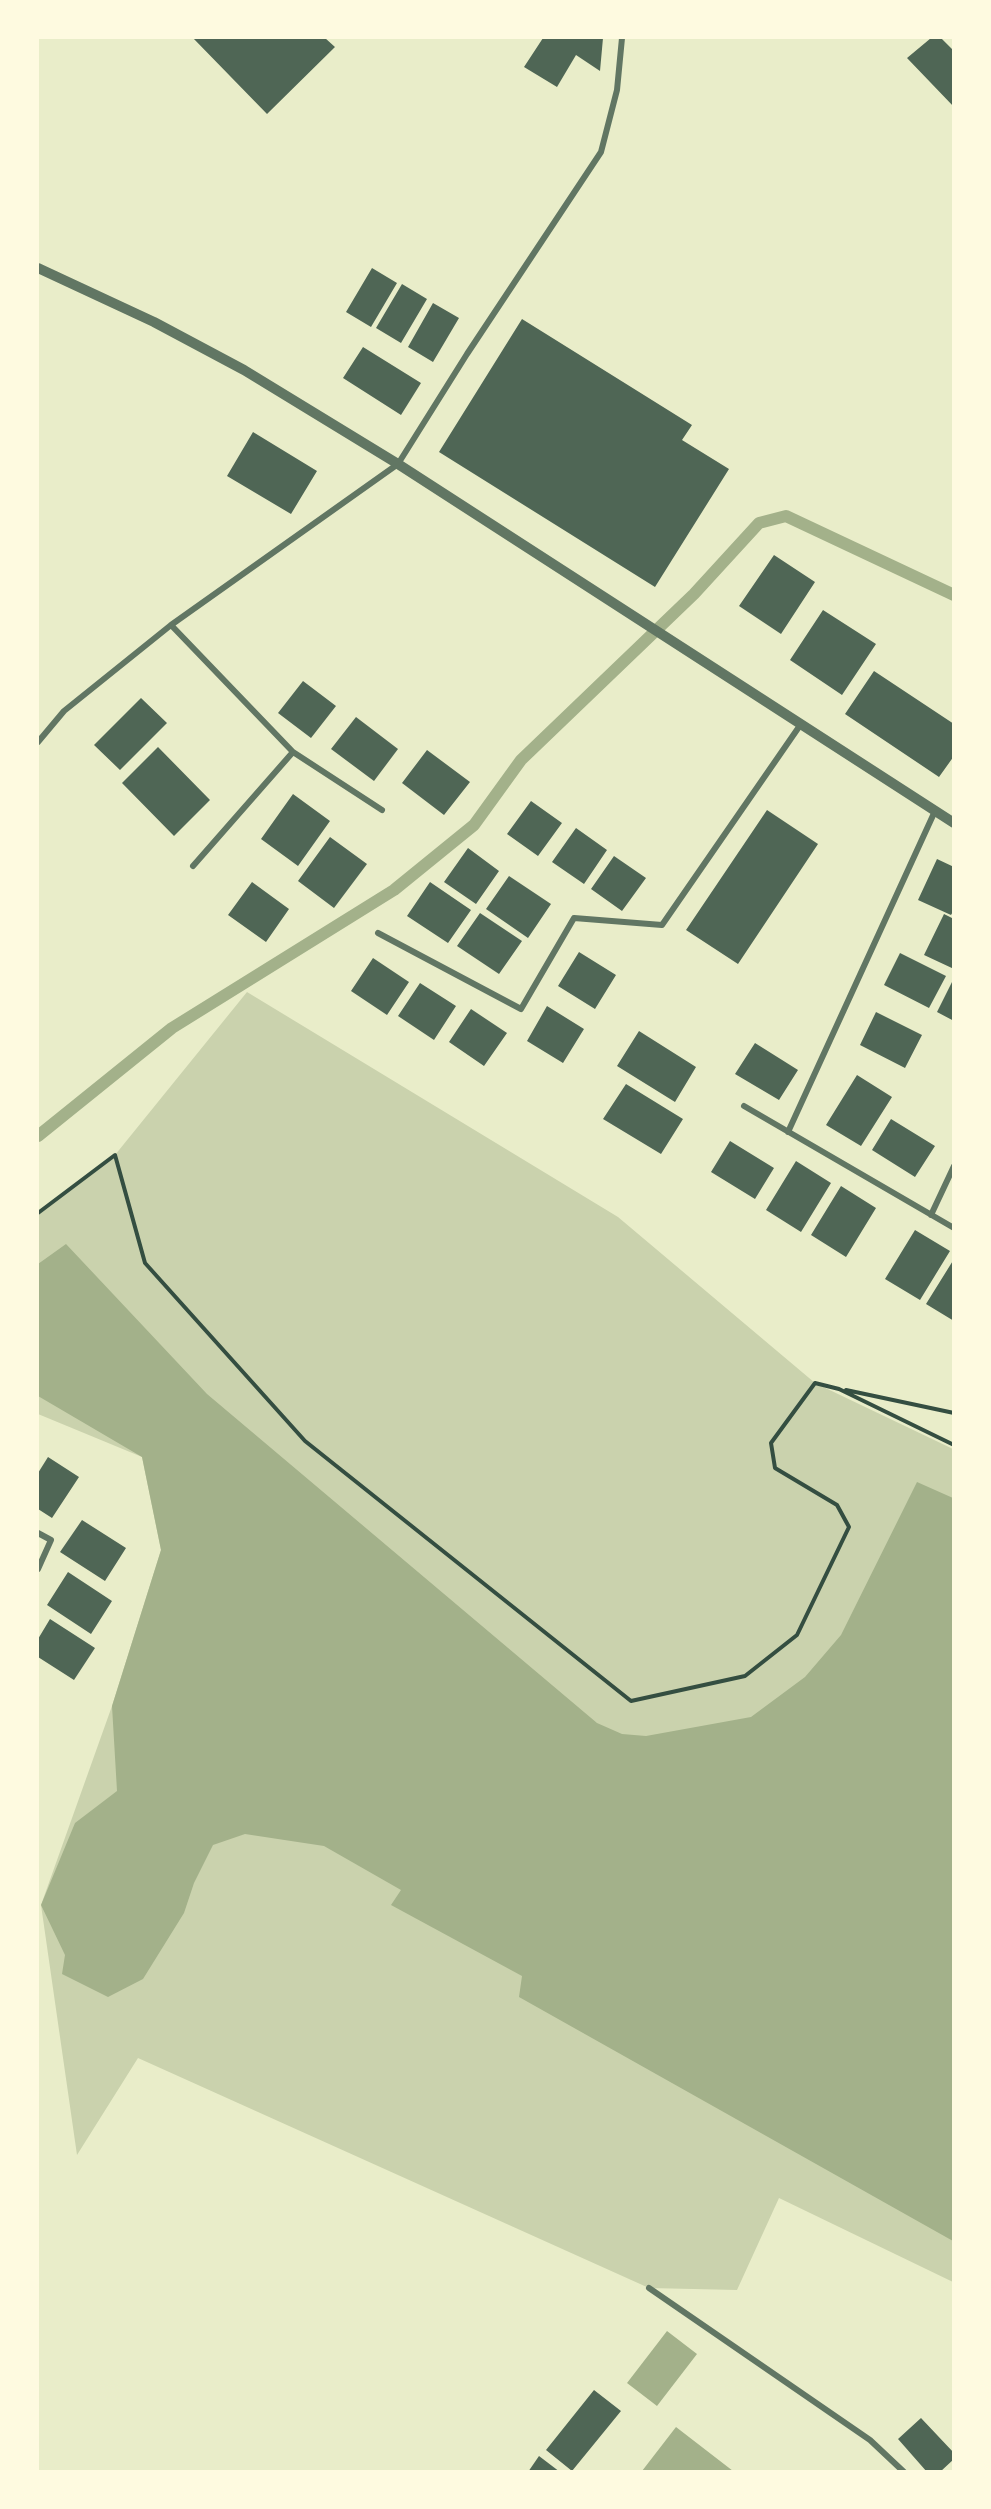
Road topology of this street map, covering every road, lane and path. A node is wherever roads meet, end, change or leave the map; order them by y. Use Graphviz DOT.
graph roads {
  1 [pos="622,38"];
  2 [pos="38,268"];
  3 [pos="398,464"];
  4 [pos="171,625"];
  5 [pos="801,724"];
  6 [pos="38,742"];
  7 [pos="293,752"];
  8 [pos="382,810"];
  9 [pos="935,811"];
  10 [pos="954,823"];
  11 [pos="193,866"];
  12 [pos="378,933"];
  13 [pos="744,1106"];
  14 [pos="788,1132"];
  15 [pos="954,1166"];
  16 [pos="38,1212"];
  17 [pos="931,1215"];
  18 [pos="954,1228"];
  19 [pos="839,1389"];
  20 [pos="954,1413"];
  21 [pos="954,1445"];
  22 [pos="38,1533"];
  23 [pos="38,1569"];
  24 [pos="649,2288"];
  25 [pos="904,2472"];
  1 -- 3 [label="street"];
  2 -- 3 [label="street"];
  3 -- 4 [label="street"];
  3 -- 5 [label="street"];
  4 -- 6 [label="street"];
  4 -- 7 [label="street"];
  5 -- 9 [label="street"];
  5 -- 12 [label="street"];
  7 -- 8 [label="street"];
  7 -- 11 [label="street"];
  9 -- 10 [label="street"];
  9 -- 14 [label="street"];
  13 -- 14 [label="street"];
  14 -- 17 [label="street"];
  15 -- 17 [label="street"];
  16 -- 19 [label="path"];
  17 -- 18 [label="street"];
  19 -- 20 [label="path"];
  19 -- 21 [label="path"];
  22 -- 23 [label="street"];
  24 -- 25 [label="street"];
}
